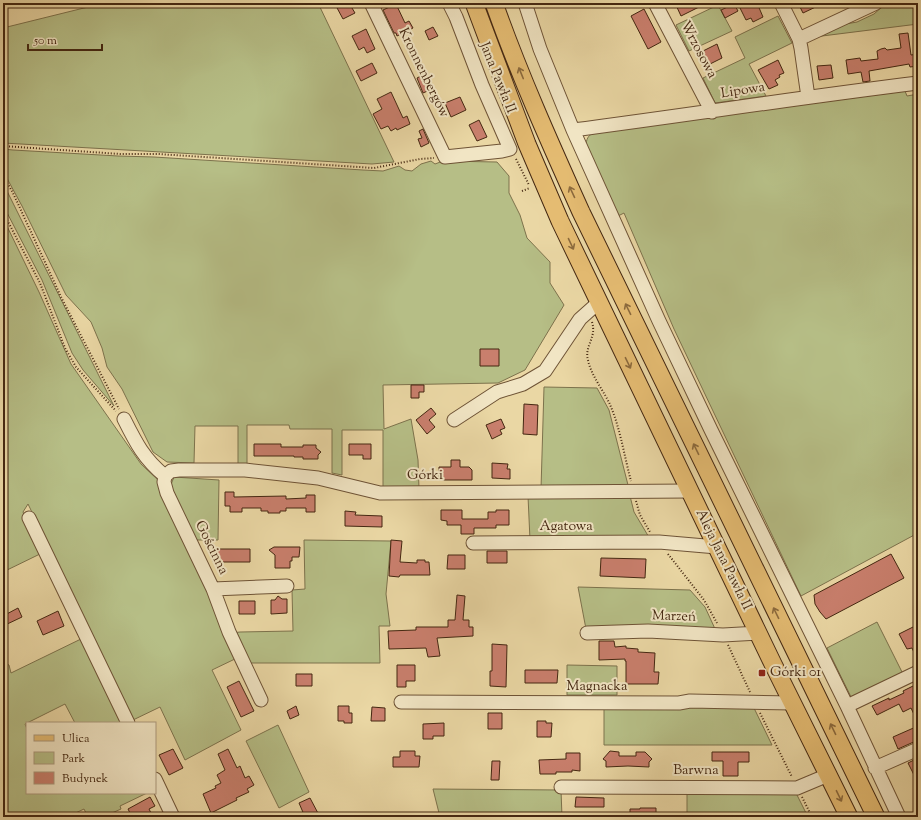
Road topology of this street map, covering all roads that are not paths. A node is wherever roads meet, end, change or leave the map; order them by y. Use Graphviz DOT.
graph roads {
  1 [pos="371,3"];
  2 [pos="449,3"];
  3 [pos="474,3"];
  4 [pos="494,3"];
  5 [pos="525,3"];
  6 [pos="655,3"];
  7 [pos="781,3"];
  8 [pos="876,3"];
  9 [pos="799,39"];
  10 [pos="918,82"];
  11 [pos="808,97"];
  12 [pos="712,112"];
  13 [pos="573,130"];
  14 [pos="510,149"];
  15 [pos="594,307"];
  16 [pos="124,419"];
  17 [pos="454,420"];
  18 [pos="165,476"];
  19 [pos="690,491"];
  20 [pos="29,518"];
  21 [pos="473,543"];
  22 [pos="717,547"];
  23 [pos="287,586"];
  24 [pos="213,589"];
  25 [pos="587,633"];
  26 [pos="759,633"];
  27 [pos="918,672"];
  28 [pos="261,700"];
  29 [pos="401,702"];
  30 [pos="793,703"];
  31 [pos="847,706"];
  32 [pos="128,722"];
  33 [pos="918,749"];
  34 [pos="875,768"];
  35 [pos="828,775"];
  36 [pos="156,781"];
  37 [pos="561,787"];
  38 [pos="173,817"];
  39 [pos="849,817"];
  40 [pos="876,817"];
  41 [pos="899,817"];
  1 -- 14 [label="street, Kronnenbergów"];
  2 -- 14 [label="street, Jana Pawła II"];
  3 -- 15 [label="main road, Aleja Jana Pawła II, one-way"];
  40 -- 4 [label="main road, Aleja Jana Pawła II, one-way"];
  5 -- 13 [label="street"];
  6 -- 12 [label="street, Wrzosowa"];
  7 -- 9 [label="street"];
  8 -- 9 [label="street"];
  9 -- 11 [label="street"];
  10 -- 11 [label="street, Lipowa"];
  11 -- 12 [label="street, Lipowa"];
  12 -- 13 [label="street, Lipowa"];
  13 -- 31 [label="street"];
  15 -- 17 [label="street"];
  15 -- 19 [label="main road, Aleja Jana Pawła II, one-way"];
  16 -- 18 [label="street"];
  18 -- 19 [label="street, Górki"];
  18 -- 24 [label="street, Gościnna"];
  19 -- 22 [label="main road, Aleja Jana Pawła II"];
  20 -- 32 [label="street"];
  21 -- 22 [label="street, Agatowa"];
  22 -- 26 [label="main road, Aleja Jana Pawła II"];
  23 -- 24 [label="street"];
  24 -- 28 [label="street, Gościnna"];
  25 -- 26 [label="street, Marzeń"];
  26 -- 30 [label="main road, Aleja Jana Pawła II"];
  27 -- 31 [label="street"];
  29 -- 30 [label="street, Magnacka"];
  30 -- 35 [label="main road, Aleja Jana Pawła II"];
  31 -- 34 [label="street"];
  33 -- 34 [label="street"];
  34 -- 41 [label="street"];
  35 -- 37 [label="street, Barwna"];
  35 -- 39 [label="main road, Aleja Jana Pawła II, one-way"];
  36 -- 38 [label="street"];
}
